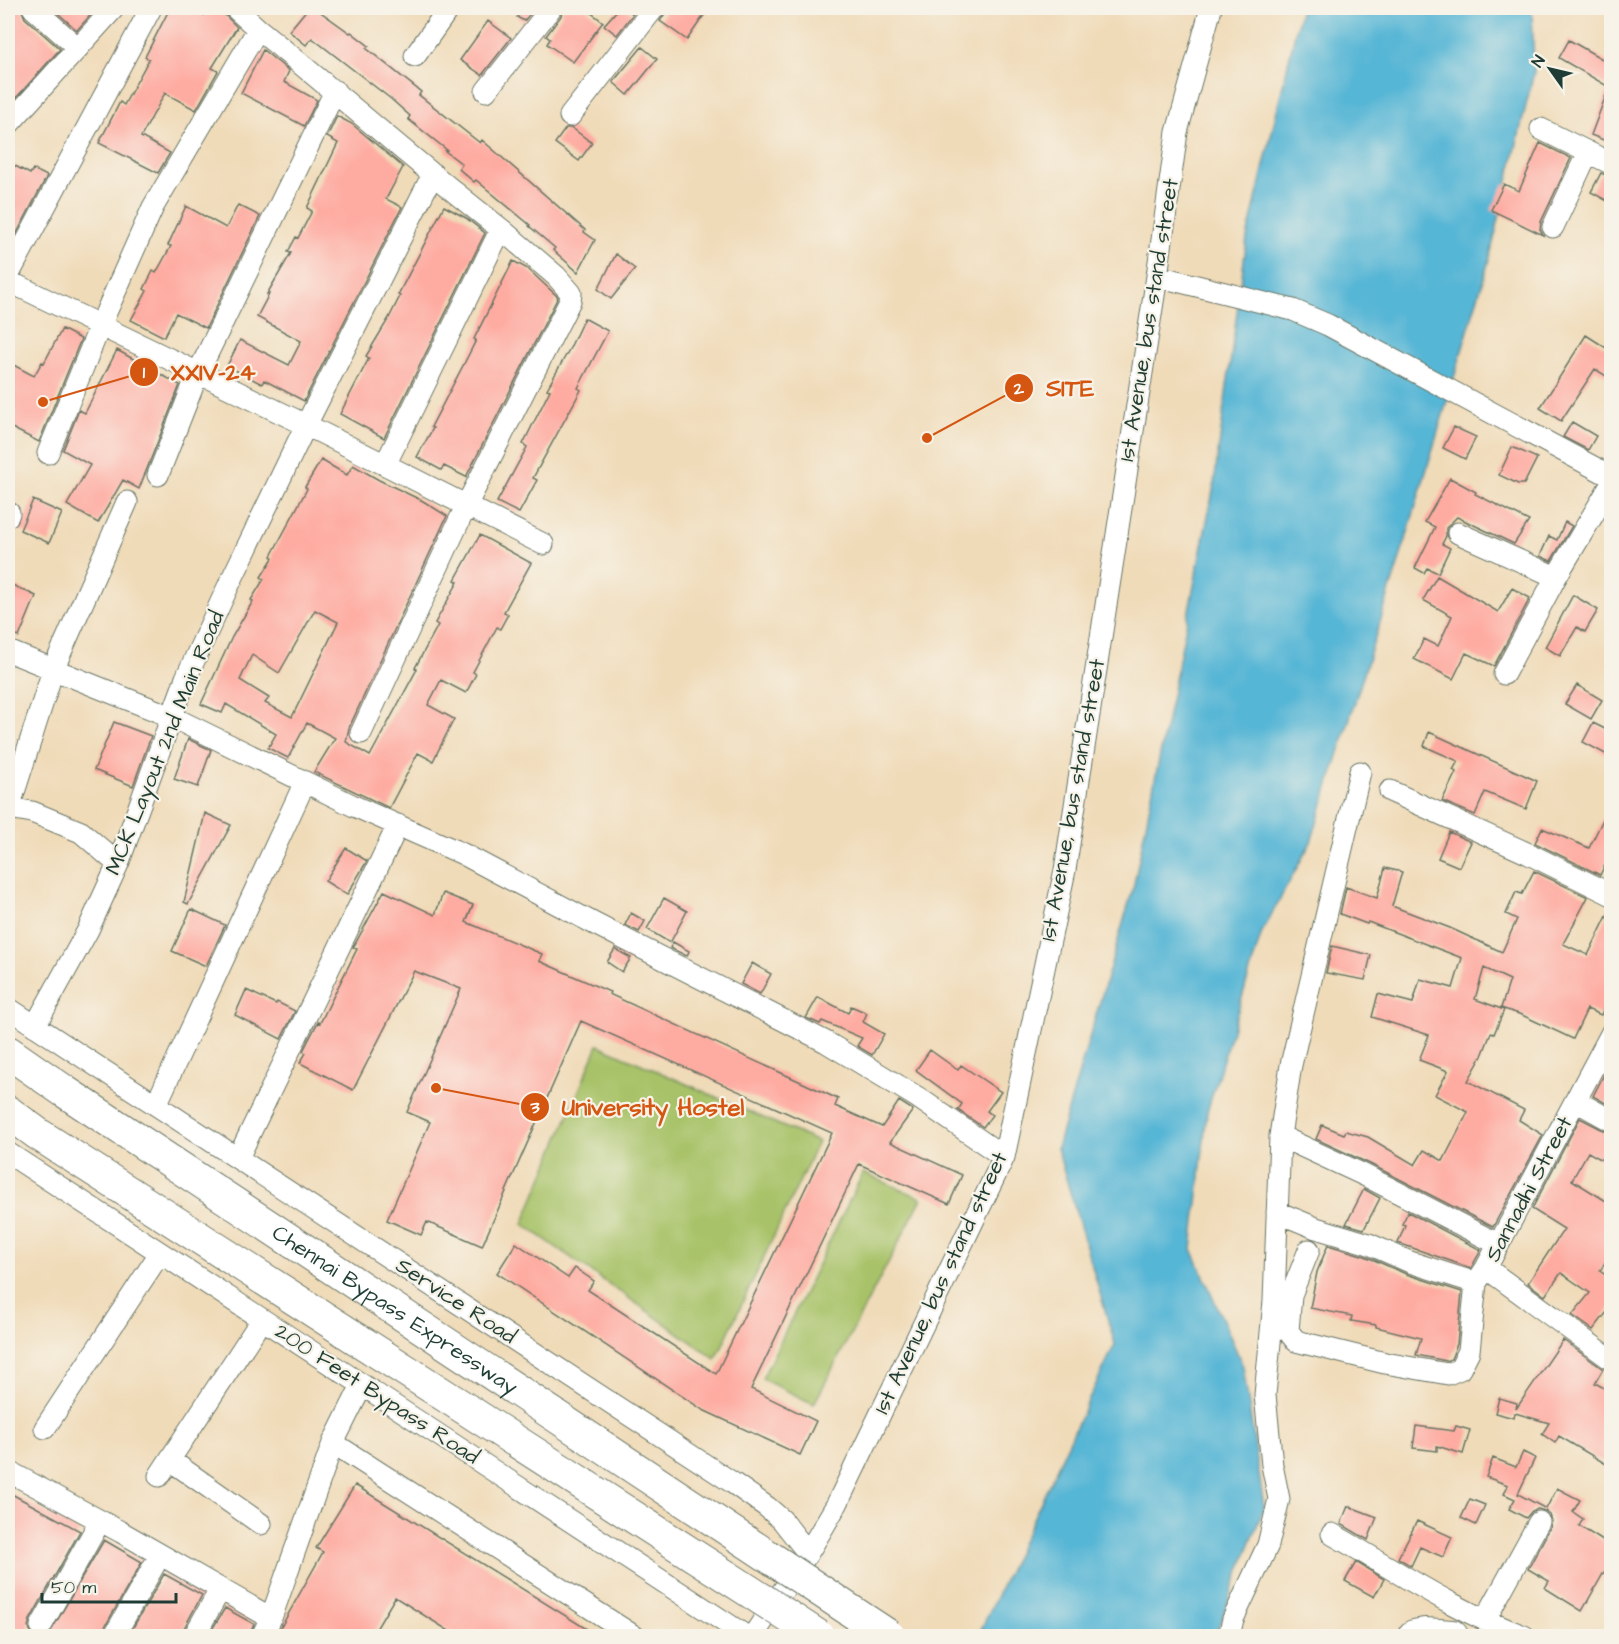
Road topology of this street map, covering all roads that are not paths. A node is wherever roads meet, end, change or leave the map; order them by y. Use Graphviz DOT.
graph roads {
  1 [pos="33,8"];
  2 [pos="114,8"];
  3 [pos="151,8"];
  4 [pos="234,8"];
  5 [pos="449,8"];
  6 [pos="551,8"];
  7 [pos="654,8"];
  8 [pos="1211,8"];
  9 [pos="258,29"];
  10 [pos="78,48"];
  11 [pos="415,56"];
  12 [pos="335,91"];
  13 [pos="486,91"];
  14 [pos="570,116"];
  15 [pos="8,125"];
  16 [pos="1541,129"];
  17 [pos="1588,152"];
  18 [pos="1611,164"];
  19 [pos="434,174"];
  20 [pos="1552,227"];
  21 [pos="501,229"];
  22 [pos="8,276"];
  23 [pos="1157,276"];
  24 [pos="8,281"];
  25 [pos="100,326"];
  26 [pos="198,374"];
  27 [pos="306,425"];
  28 [pos="48,453"];
  29 [pos="385,465"];
  30 [pos="158,475"];
  31 [pos="1611,477"];
  32 [pos="1611,483"];
  33 [pos="127,502"];
  34 [pos="466,506"];
  35 [pos="1458,533"];
  36 [pos="543,544"];
  37 [pos="1556,577"];
  38 [pos="8,651"];
  39 [pos="53,670"];
  40 [pos="1504,674"];
  41 [pos="172,717"];
  42 [pos="361,733"];
  43 [pos="1360,772"];
  44 [pos="305,782"];
  45 [pos="1390,791"];
  46 [pos="8,808"];
  47 [pos="398,825"];
  48 [pos="118,864"];
  49 [pos="1611,895"];
  50 [pos="8,993"];
  51 [pos="21,1017"];
  52 [pos="1611,1032"];
  53 [pos="8,1052"];
  54 [pos="1576,1101"];
  55 [pos="156,1105"];
  56 [pos="8,1112"];
  57 [pos="1611,1121"];
  58 [pos="1280,1136"];
  59 [pos="8,1153"];
  60 [pos="1004,1157"];
  61 [pos="237,1158"];
  62 [pos="1277,1212"];
  63 [pos="1498,1244"];
  64 [pos="1309,1250"];
  65 [pos="160,1253"];
  66 [pos="1481,1275"];
  67 [pos="262,1319"];
  68 [pos="1611,1360"];
  69 [pos="362,1385"];
  70 [pos="45,1428"];
  71 [pos="333,1443"];
  72 [pos="8,1471"];
  73 [pos="100,1521"];
  74 [pos="1539,1522"];
  75 [pos="261,1524"];
  76 [pos="1332,1534"];
  77 [pos="160,1555"];
  78 [pos="795,1560"];
  79 [pos="220,1590"];
  80 [pos="1485,1620"];
  81 [pos="41,1626"];
  82 [pos="266,1628"];
  83 [pos="114,1636"];
  84 [pos="194,1636"];
  85 [pos="634,1636"];
  86 [pos="746,1636"];
  87 [pos="753,1636"];
  88 [pos="818,1636"];
  89 [pos="889,1636"];
  90 [pos="1229,1636"];
  91 [pos="1414,1636"];
  92 [pos="1452,1636"];
  93 [pos="1524,1636"];
  1 -- 10 [label="street"];
  2 -- 10 [label="street"];
  3 -- 22 [label="street"];
  4 -- 9 [label="street"];
  5 -- 11 [label="street"];
  6 -- 13 [label="street"];
  7 -- 14 [label="street"];
  8 -- 23 [label="street, 1st Avenue, bus stand street"];
  9 -- 12 [label="street"];
  9 -- 25 [label="street"];
  10 -- 15 [label="street"];
  12 -- 19 [label="street"];
  12 -- 26 [label="street"];
  16 -- 17 [label="street"];
  17 -- 18 [label="street"];
  17 -- 20 [label="street"];
  19 -- 21 [label="street"];
  19 -- 27 [label="street, MCK Layout 2nd Main Road"];
  21 -- 29 [label="street"];
  21 -- 34 [label="street"];
  23 -- 31 [label="street"];
  23 -- 60 [label="street, 1st Avenue, bus stand street"];
  24 -- 25 [label="street"];
  25 -- 26 [label="street"];
  25 -- 28 [label="street"];
  26 -- 27 [label="street"];
  26 -- 30 [label="street"];
  27 -- 29 [label="street"];
  27 -- 41 [label="street, MCK Layout 2nd Main Road"];
  29 -- 34 [label="street"];
  32 -- 37 [label="street"];
  33 -- 39 [label="street"];
  34 -- 36 [label="street"];
  34 -- 42 [label="street"];
  35 -- 37 [label="street"];
  37 -- 40 [label="street"];
  38 -- 39 [label="street"];
  39 -- 41 [label="street"];
  39 -- 46 [label="street"];
  41 -- 44 [label="street"];
  41 -- 48 [label="street, MCK Layout 2nd Main Road"];
  43 -- 58 [label="street"];
  44 -- 47 [label="street"];
  44 -- 55 [label="street"];
  45 -- 49 [label="street"];
  46 -- 48 [label="street"];
  47 -- 60 [label="street"];
  47 -- 61 [label="street"];
  48 -- 51 [label="street, MCK Layout 2nd Main Road"];
  50 -- 51 [label="street"];
  51 -- 55 [label="street, Service Road"];
  52 -- 54 [label="street, Sannadhi Street"];
  53 -- 78 [label="highway, Chennai Bypass Expressway"];
  54 -- 57 [label="street"];
  54 -- 63 [label="street, Sannadhi Street"];
  55 -- 61 [label="street, Service Road"];
  56 -- 88 [label="highway, Chennai Bypass Expressway, bridge"];
  58 -- 62 [label="street"];
  58 -- 63 [label="street"];
  59 -- 65 [label="street, 200 Feet Bypass Road"];
  60 -- 78 [label="street, 1st Avenue, bus stand street"];
  61 -- 78 [label="street, Service Road"];
  62 -- 66 [label="street"];
  62 -- 90 [label="street"];
  63 -- 66 [label="street, Sannadhi Street"];
  64 -- 66 [label="street, Sannadhi Street"];
  65 -- 67 [label="street, 200 Feet Bypass Road"];
  65 -- 70 [label="street"];
  66 -- 68 [label="street"];
  67 -- 69 [label="street, 200 Feet Bypass Road"];
  67 -- 75 [label="street"];
  69 -- 71 [label="street"];
  69 -- 86 [label="street, 200 Feet Bypass Road"];
  71 -- 82 [label="street"];
  71 -- 85 [label="street"];
  72 -- 73 [label="street"];
  73 -- 77 [label="street"];
  73 -- 81 [label="street"];
  74 -- 80 [label="street"];
  76 -- 80 [label="street"];
  77 -- 79 [label="street"];
  77 -- 83 [label="street"];
  78 -- 87 [label="street"];
  78 -- 89 [label="highway, Chennai Bypass Expressway, bridge"];
  79 -- 82 [label="street"];
  79 -- 84 [label="street"];
  80 -- 93 [label="street"];
  91 -- 92 [label="highway"];
}
